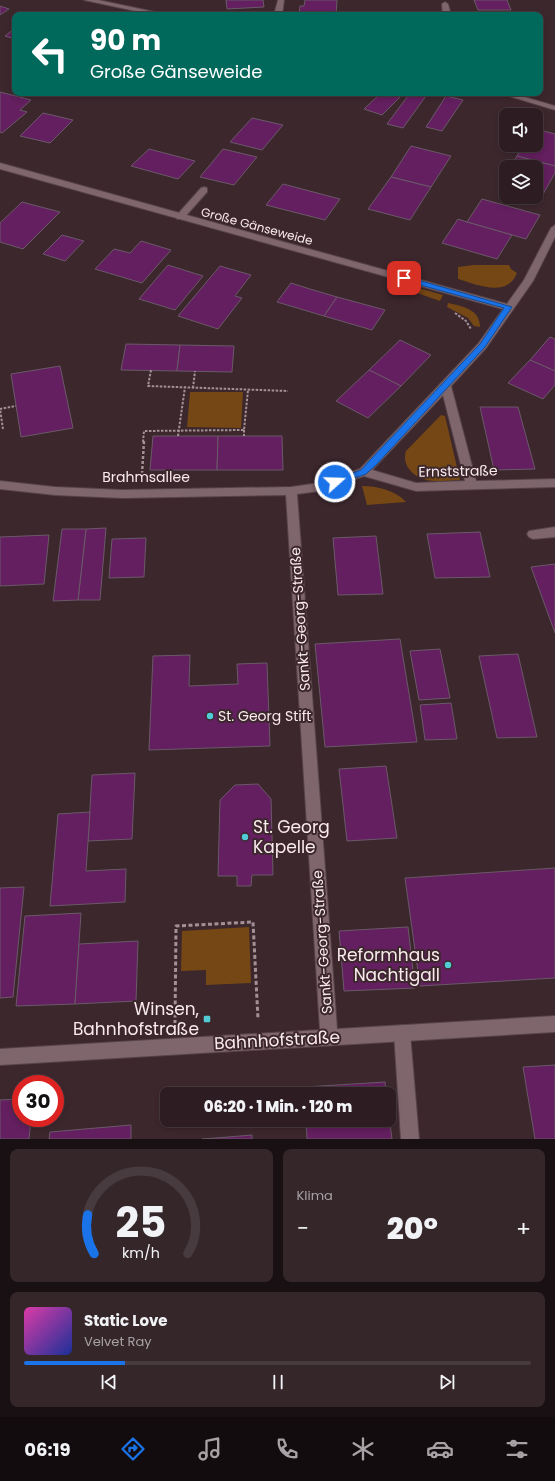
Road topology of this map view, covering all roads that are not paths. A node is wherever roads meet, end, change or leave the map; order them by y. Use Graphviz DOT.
graph roads {
  1 [pos="87,0"];
  2 [pos="281,0"];
  3 [pos="445,4"];
  4 [pos="149,12"];
  5 [pos="279,12"];
  6 [pos="446,12"];
  7 [pos="513,96"];
  8 [pos="555,108"];
  9 [pos="0,166"];
  10 [pos="204,190"];
  11 [pos="180,217"];
  12 [pos="555,228"];
  13 [pos="508,307"];
  14 [pos="445,384"];
  15 [pos="364,472"];
  16 [pos="555,483"];
  17 [pos="0,485"];
  18 [pos="472,486"];
  19 [pos="291,491"];
  20 [pos="555,532"];
  21 [pos="533,534"];
  22 [pos="555,1024"];
  23 [pos="402,1033"];
  24 [pos="329,1037"];
  25 [pos="0,1057"];
  26 [pos="410,1139"];
  1 -- 4 [label="street"];
  2 -- 5 [label="street"];
  3 -- 6 [label="street"];
  7 -- 8 [label="street"];
  9 -- 11 [label="street, Große Gänseweide"];
  10 -- 11 [label="street"];
  11 -- 13 [label="street, Große Gänseweide"];
  12 -- 13 [label="street"];
  13 -- 14 [label="street"];
  14 -- 15 [label="street"];
  14 -- 18 [label="street"];
  15 -- 18 [label="street, Ernststraße"];
  15 -- 19 [label="street"];
  16 -- 18 [label="street, Ernststraße"];
  17 -- 19 [label="street, Brahmsallee"];
  19 -- 24 [label="street, Sankt-Georg-Straße"];
  20 -- 21 [label="street"];
  22 -- 23 [label="street, Bahnhofstraße"];
  23 -- 24 [label="street, Bahnhofstraße"];
  23 -- 26 [label="street"];
  24 -- 25 [label="street, Bahnhofstraße"];
}
